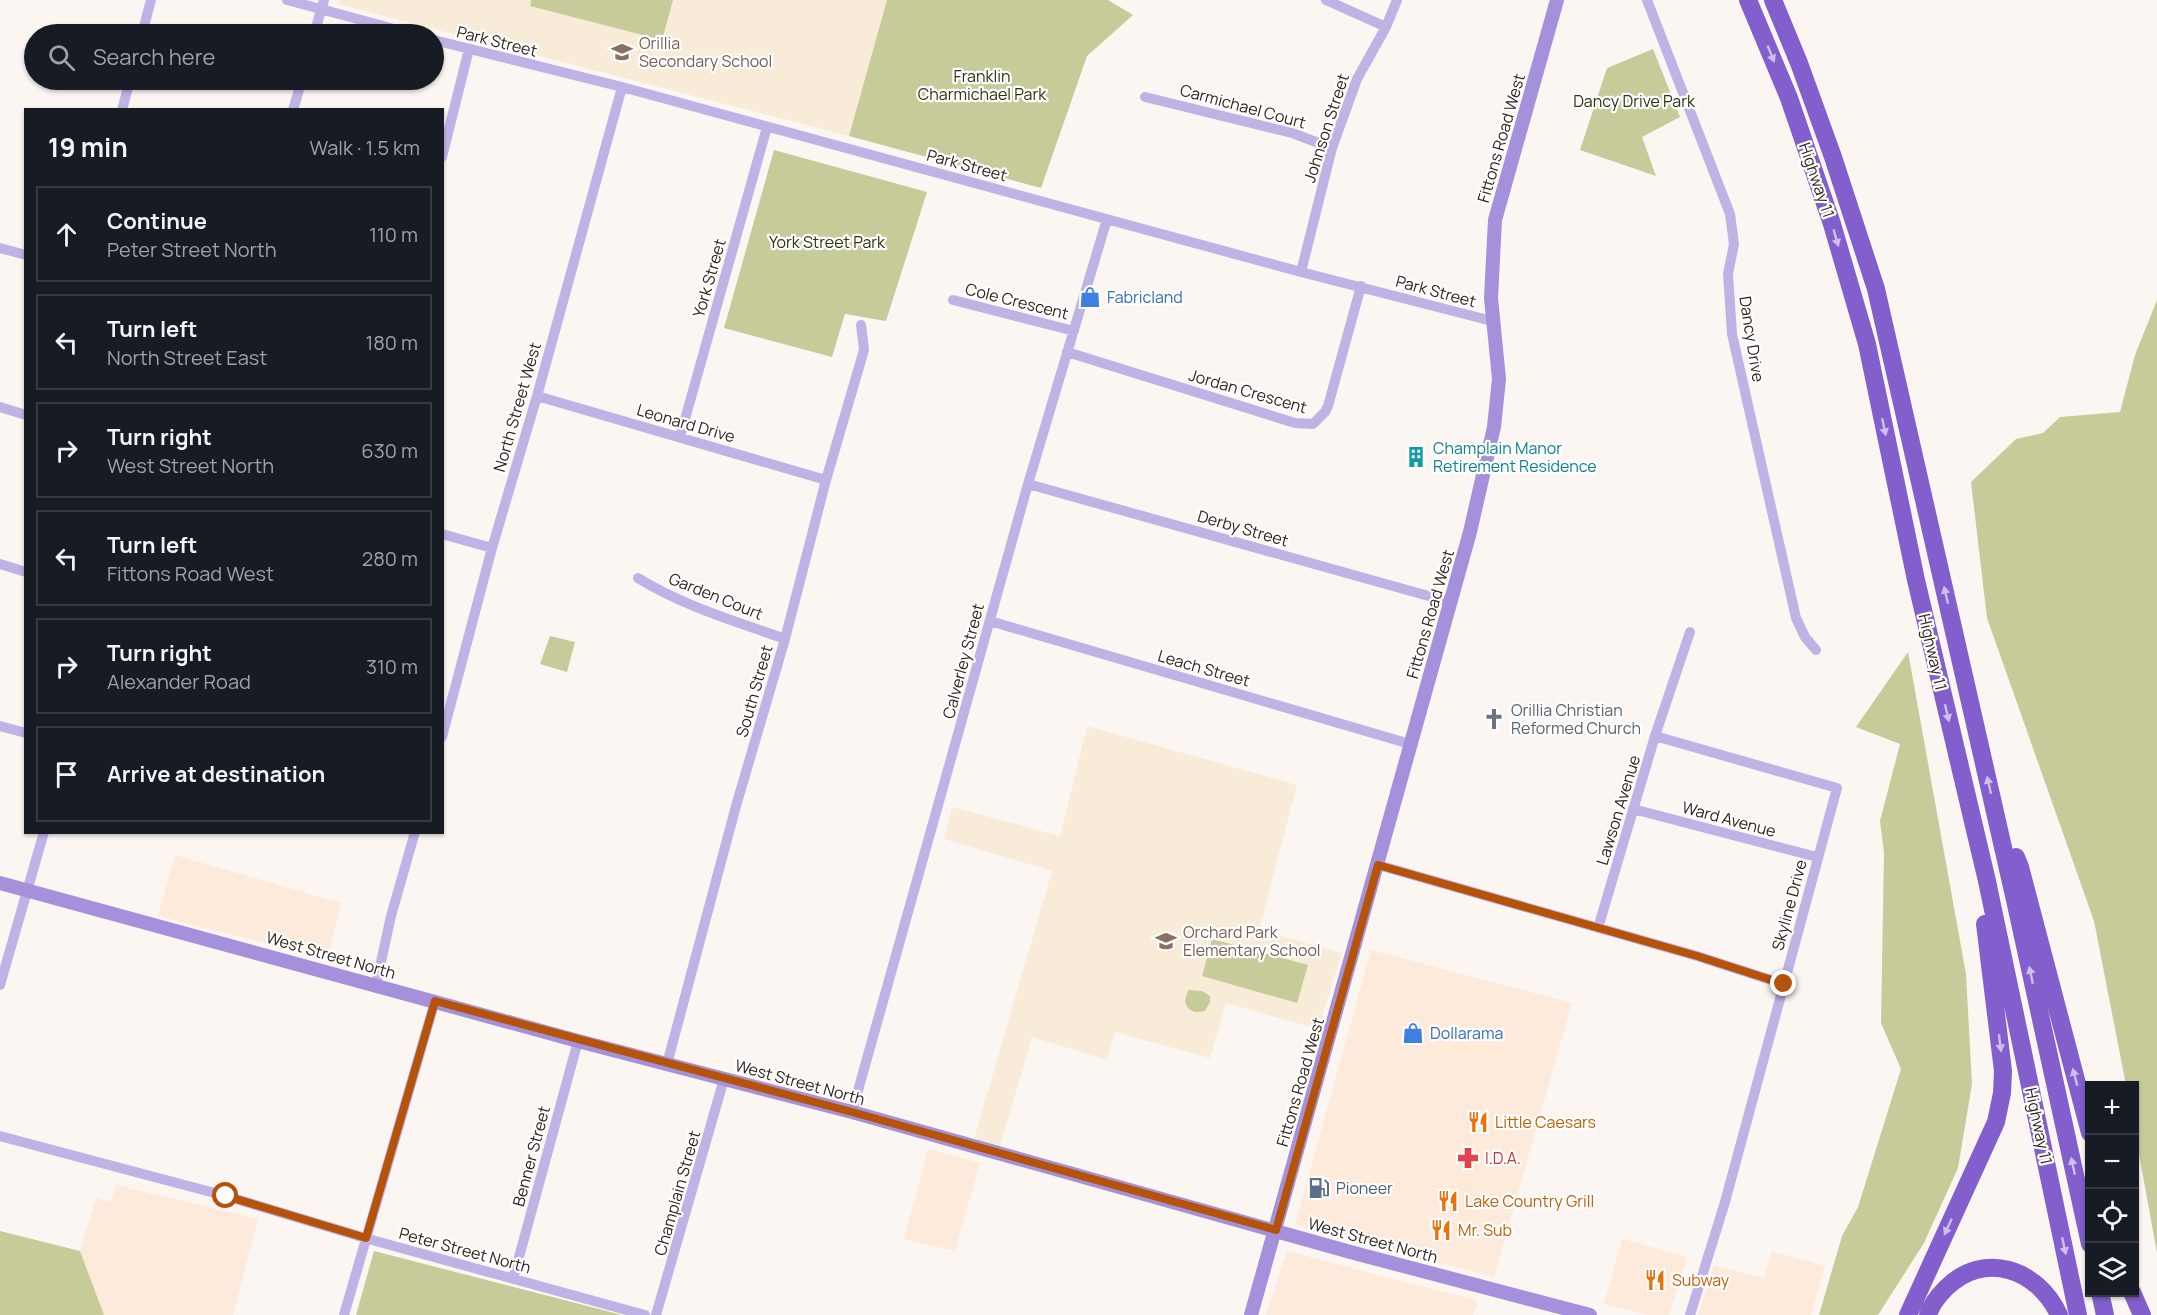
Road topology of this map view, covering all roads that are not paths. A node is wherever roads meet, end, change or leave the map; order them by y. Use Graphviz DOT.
graph roads {
  1 [pos="151,0"];
  2 [pos="287,0"];
  3 [pos="1326,0"];
  4 [pos="1397,0"];
  5 [pos="1557,0"];
  6 [pos="1647,0"];
  7 [pos="1748,0"];
  8 [pos="1773,0"];
  9 [pos="323,5"];
  10 [pos="145,24"];
  11 [pos="317,24"];
  12 [pos="382,24"];
  13 [pos="1386,27"];
  14 [pos="444,43"];
  15 [pos="469,49"];
  16 [pos="622,87"];
  17 [pos="127,90"];
  18 [pos="299,90"];
  19 [pos="1145,97"];
  20 [pos="123,108"];
  21 [pos="294,108"];
  22 [pos="767,127"];
  23 [pos="444,148"];
  24 [pos="1332,148"];
  25 [pos="1107,219"];
  26 [pos="0,248"];
  27 [pos="24,254"];
  28 [pos="1301,272"];
  29 [pos="1361,286"];
  30 [pos="953,300"];
  31 [pos="1492,321"];
  32 [pos="861,325"];
  33 [pos="1074,331"];
  34 [pos="1067,352"];
  35 [pos="537,396"];
  36 [pos="0,407"];
  37 [pos="24,414"];
  38 [pos="680,437"];
  39 [pos="826,480"];
  40 [pos="1029,484"];
  41 [pos="444,535"];
  42 [pos="492,548"];
  43 [pos="0,564"];
  44 [pos="24,571"];
  45 [pos="638,578"];
  46 [pos="1450,602"];
  47 [pos="990,621"];
  48 [pos="1690,632"];
  49 [pos="785,639"];
  50 [pos="1816,650"];
  51 [pos="0,726"];
  52 [pos="444,729"];
  53 [pos="24,732"];
  54 [pos="1655,736"];
  55 [pos="1410,744"];
  56 [pos="1633,809"];
  57 [pos="1997,822"];
  58 [pos="43,834"];
  59 [pos="414,834"];
  60 [pos="1817,857"];
  61 [pos="1378,865"];
  62 [pos="1987,881"];
  63 [pos="0,883"];
  64 [pos="28,890"];
  65 [pos="1598,928"];
  66 [pos="1784,984"];
  67 [pos="0,985"];
  68 [pos="376,985"];
  69 [pos="435,1001"];
  70 [pos="578,1041"];
  71 [pos="667,1064"];
  72 [pos="724,1079"];
  73 [pos="852,1112"];
  74 [pos="2085,1114"];
  75 [pos="0,1136"];
  76 [pos="1276,1230"];
  77 [pos="366,1238"];
  78 [pos="2090,1243"];
  79 [pos="513,1279"];
  80 [pos="2101,1297"];
  81 [pos="2134,1297"];
  82 [pos="344,1315"];
  83 [pos="645,1315"];
  84 [pos="656,1315"];
  85 [pos="1251,1315"];
  86 [pos="1590,1315"];
  87 [pos="1690,1315"];
  88 [pos="1908,1315"];
  89 [pos="1928,1315"];
  90 [pos="2059,1315"];
  91 [pos="2079,1315"];
  92 [pos="2105,1315"];
  93 [pos="2142,1315"];
  1 -- 10 [label="street"];
  2 -- 9 [label="street"];
  3 -- 13 [label="street"];
  4 -- 13 [label="street, Johnson Street"];
  5 -- 31 [label="main road, Fittons Road West"];
  6 -- 50 [label="street, Dancy Drive"];
  7 -- 62 [label="highway, Highway 11, one-way"];
  57 -- 8 [label="highway, Highway 11, one-way"];
  9 -- 11 [label="street"];
  9 -- 12 [label="street"];
  13 -- 24 [label="street, Johnson Street"];
  14 -- 15 [label="street, Park Street"];
  15 -- 16 [label="street, Park Street"];
  15 -- 23 [label="street"];
  16 -- 22 [label="street, Park Street"];
  16 -- 35 [label="street, North Street West"];
  17 -- 20 [label="street"];
  18 -- 21 [label="street"];
  19 -- 24 [label="street, Carmichael Court"];
  22 -- 25 [label="street, Park Street"];
  22 -- 38 [label="street, York Street"];
  24 -- 28 [label="street, Johnson Street"];
  25 -- 28 [label="street, Park Street"];
  25 -- 33 [label="street, Calverley Street"];
  26 -- 27 [label="street"];
  28 -- 29 [label="street, Park Street"];
  29 -- 31 [label="street, Park Street"];
  29 -- 34 [label="street, Jordan Crescent"];
  30 -- 33 [label="street, Cole Crescent"];
  31 -- 46 [label="main road, Fittons Road West"];
  32 -- 39 [label="street, South Street"];
  33 -- 34 [label="street, Calverley Street"];
  34 -- 40 [label="street, Calverley Street"];
  35 -- 38 [label="street, Leonard Drive"];
  35 -- 42 [label="street, North Street West"];
  36 -- 37 [label="street"];
  38 -- 39 [label="street, Leonard Drive"];
  39 -- 49 [label="street, South Street"];
  40 -- 46 [label="street, Derby Street"];
  40 -- 47 [label="street, Calverley Street"];
  41 -- 42 [label="street"];
  42 -- 52 [label="street, North Street West"];
  43 -- 44 [label="street"];
  45 -- 49 [label="street, Garden Court"];
  46 -- 55 [label="main road, Fittons Road West"];
  47 -- 55 [label="street, Leach Street"];
  47 -- 73 [label="street, Calverley Street"];
  48 -- 54 [label="street, Lawson Avenue"];
  49 -- 71 [label="street, South Street"];
  51 -- 53 [label="street"];
  54 -- 56 [label="street, Lawson Avenue"];
  54 -- 60 [label="street, Skyline Drive"];
  55 -- 61 [label="main road, Fittons Road West"];
  56 -- 60 [label="street, Ward Avenue"];
  56 -- 65 [label="street, Lawson Avenue"];
  74 -- 57 [label="highway, one-way"];
  78 -- 57 [label="highway, Highway 11, one-way"];
  58 -- 64 [label="street"];
  59 -- 68 [label="street"];
  60 -- 66 [label="street, Skyline Drive"];
  61 -- 65 [label="street"];
  61 -- 76 [label="main road, Fittons Road West"];
  62 -- 88 [label="highway, one-way"];
  62 -- 91 [label="highway, Highway 11, one-way"];
  63 -- 64 [label="main road, West Street North"];
  64 -- 67 [label="street"];
  64 -- 68 [label="main road, West Street North"];
  65 -- 66 [label="street"];
  66 -- 87 [label="street, Skyline Drive"];
  68 -- 69 [label="main road, West Street North"];
  69 -- 70 [label="main road, West Street North"];
  69 -- 77 [label="street"];
  70 -- 71 [label="main road, West Street North"];
  70 -- 79 [label="street, Benner Street"];
  71 -- 72 [label="main road, West Street North"];
  72 -- 73 [label="main road, West Street North"];
  72 -- 84 [label="street, Champlain Street"];
  73 -- 76 [label="main road, West Street North"];
  75 -- 77 [label="street, Peter Street North"];
  76 -- 85 [label="main road, Fittons Road West"];
  76 -- 86 [label="main road, West Street North"];
  77 -- 79 [label="street, Peter Street North"];
  77 -- 82 [label="street"];
  79 -- 83 [label="street, Peter Street North"];
  80 -- 92 [label="highway"];
  81 -- 93 [label="highway"];
  89 -- 90 [label="highway"];
}
